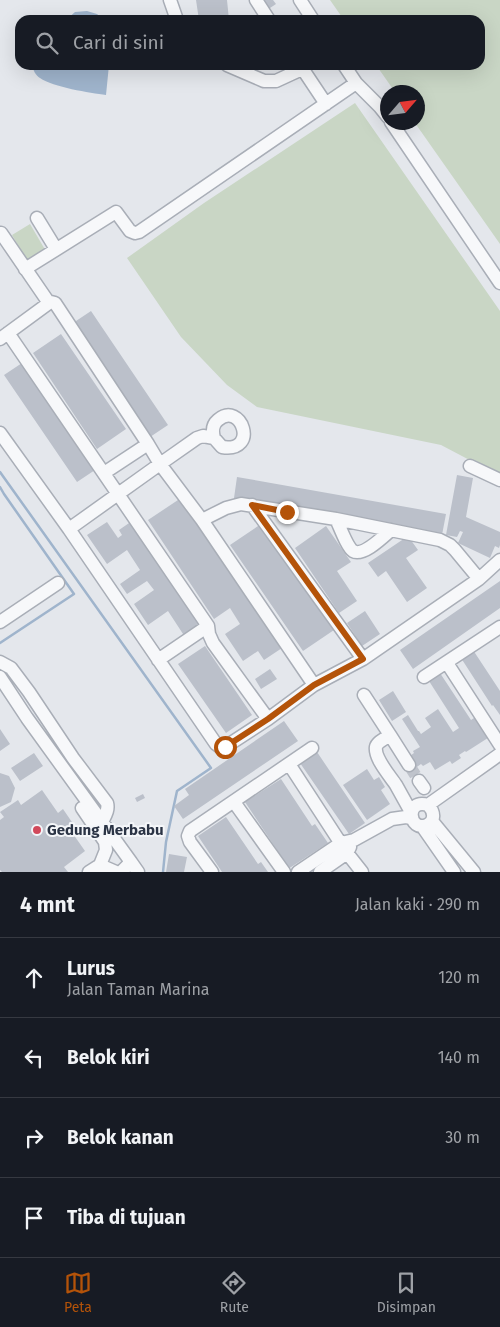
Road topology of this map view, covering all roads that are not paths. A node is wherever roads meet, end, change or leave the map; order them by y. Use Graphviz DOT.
graph roads {
  1 [pos="170,0"];
  2 [pos="256,0"];
  3 [pos="300,0"];
  4 [pos="175,15"];
  5 [pos="266,15"];
  6 [pos="310,15"];
  7 [pos="239,70"];
  8 [pos="296,70"];
  9 [pos="303,70"];
  10 [pos="347,70"];
  11 [pos="356,83"];
  12 [pos="326,104"];
  13 [pos="380,107"];
  14 [pos="396,130"];
  15 [pos="37,218"];
  16 [pos="1,233"];
  17 [pos="56,249"];
  18 [pos="25,269"];
  19 [pos="500,283"];
  20 [pos="48,303"];
  21 [pos="4,336"];
  22 [pos="0,432"];
  23 [pos="214,438"];
  24 [pos="148,444"];
  25 [pos="160,464"];
  26 [pos="470,466"];
  27 [pos="104,473"];
  28 [pos="500,480"];
  29 [pos="119,494"];
  30 [pos="252,505"];
  31 [pos="336,519"];
  32 [pos="202,520"];
  33 [pos="69,529"];
  34 [pos="391,530"];
  35 [pos="500,560"];
  36 [pos="479,579"];
  37 [pos="58,583"];
  38 [pos="0,622"];
  39 [pos="208,626"];
  40 [pos="500,627"];
  41 [pos="363,659"];
  42 [pos="158,660"];
  43 [pos="0,662"];
  44 [pos="447,663"];
  45 [pos="0,677"];
  46 [pos="424,677"];
  47 [pos="314,685"];
  48 [pos="0,688"];
  49 [pos="364,695"];
  50 [pos="268,719"];
  51 [pos="390,735"];
  52 [pos="500,745"];
  53 [pos="312,748"];
  54 [pos="500,754"];
  55 [pos="289,764"];
  56 [pos="409,765"];
  57 [pos="234,802"];
  58 [pos="428,805"];
  59 [pos="419,819"];
  60 [pos="102,822"];
  61 [pos="344,848"];
  62 [pos="134,867"];
  63 [pos="94,868"];
  64 [pos="116,872"];
  65 [pos="121,872"];
  66 [pos="212,872"];
  67 [pos="284,872"];
  68 [pos="298,872"];
  69 [pos="320,872"];
  70 [pos="362,872"];
  71 [pos="454,872"];
  72 [pos="474,872"];
  1 -- 4 [label="street"];
  2 -- 5 [label="street"];
  3 -- 6 [label="street"];
  7 -- 8 [label="street"];
  9 -- 12 [label="street"];
  10 -- 11 [label="street"];
  11 -- 12 [label="street"];
  11 -- 13 [label="street"];
  12 -- 17 [label="street"];
  14 -- 19 [label="street"];
  15 -- 17 [label="street"];
  16 -- 18 [label="street"];
  17 -- 18 [label="street"];
  18 -- 20 [label="street"];
  20 -- 21 [label="street"];
  20 -- 24 [label="street"];
  21 -- 27 [label="street"];
  22 -- 33 [label="street"];
  23 -- 25 [label="street"];
  24 -- 25 [label="street"];
  24 -- 27 [label="street"];
  25 -- 29 [label="street"];
  25 -- 32 [label="street"];
  26 -- 28 [label="street"];
  27 -- 29 [label="street"];
  29 -- 33 [label="street"];
  29 -- 39 [label="street"];
  30 -- 31 [label="street"];
  30 -- 32 [label="street"];
  30 -- 41 [label="street"];
  31 -- 34 [label="street"];
  31 -- 34 [label="street"];
  32 -- 47 [label="street"];
  33 -- 42 [label="street"];
  34 -- 36 [label="street"];
  35 -- 36 [label="street"];
  36 -- 41 [label="street"];
  37 -- 38 [label="street"];
  39 -- 42 [label="street"];
  39 -- 50 [label="street"];
  40 -- 44 [label="street"];
  41 -- 47 [label="street"];
  42 -- 50 [label="street"];
  43 -- 60 [label="street"];
  44 -- 46 [label="street"];
  44 -- 52 [label="street"];
  45 -- 60 [label="street"];
  47 -- 50 [label="street"];
  48 -- 63 [label="street"];
  49 -- 51 [label="street"];
  51 -- 56 [label="street"];
  51 -- 59 [label="street"];
  53 -- 55 [label="street"];
  54 -- 58 [label="street"];
  55 -- 57 [label="street"];
  55 -- 61 [label="street"];
  57 -- 66 [label="street"];
  57 -- 67 [label="street"];
  58 -- 59 [label="street"];
  58 -- 59 [label="street"];
  59 -- 61 [label="street"];
  59 -- 71 [label="street"];
  59 -- 72 [label="street"];
  60 -- 62 [label="street"];
  61 -- 68 [label="street"];
  61 -- 69 [label="street"];
  61 -- 70 [label="street"];
  62 -- 65 [label="street"];
  63 -- 64 [label="street"];
}
